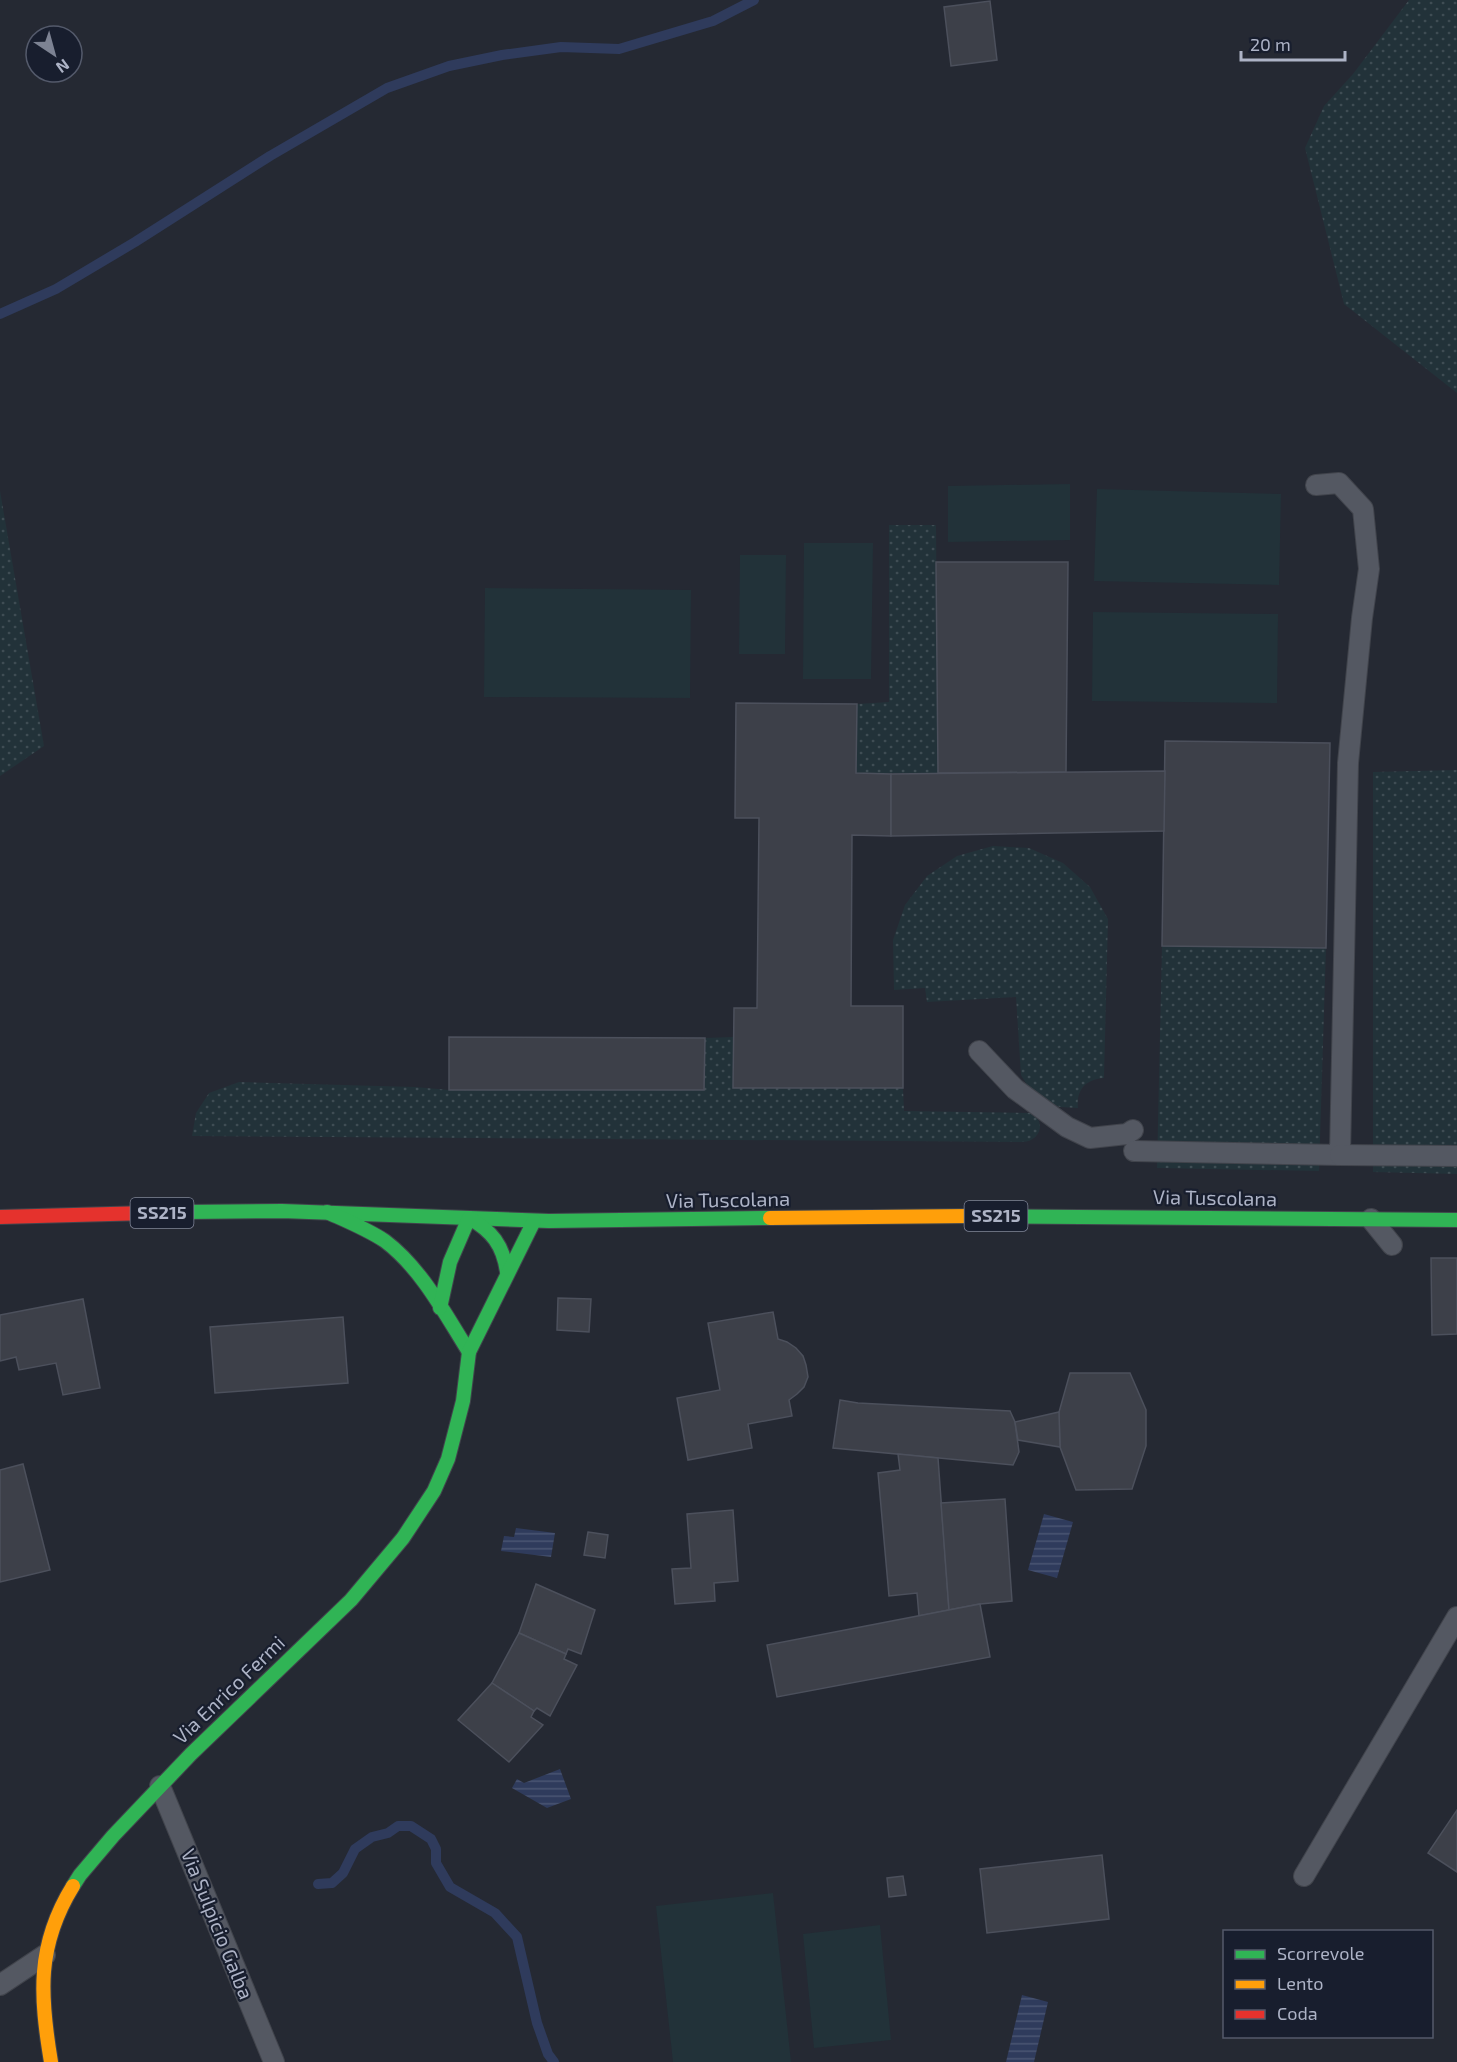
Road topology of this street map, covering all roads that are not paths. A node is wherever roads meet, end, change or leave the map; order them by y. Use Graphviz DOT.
graph roads {
  1 [pos="1316,485"];
  2 [pos="979,1051"];
  3 [pos="1133,1130"];
  4 [pos="1134,1152"];
  5 [pos="1340,1155"];
  6 [pos="1457,1156"];
  7 [pos="325,1212"];
  8 [pos="0,1217"];
  9 [pos="469,1218"];
  10 [pos="1371,1219"];
  11 [pos="1457,1220"];
  12 [pos="534,1221"];
  13 [pos="1392,1245"];
  14 [pos="507,1272"];
  15 [pos="440,1308"];
  16 [pos="469,1352"];
  17 [pos="1457,1617"];
  18 [pos="160,1786"];
  19 [pos="1304,1876"];
  20 [pos="45,1955"];
  21 [pos="0,1985"];
  22 [pos="51,2062"];
  23 [pos="274,2062"];
  1 -- 5 [label="lane"];
  2 -- 3 [label="lane"];
  4 -- 5 [label="lane"];
  5 -- 6 [label="lane"];
  7 -- 8 [label="main road, Via Tuscolana / SS215"];
  7 -- 9 [label="main road, Via Tuscolana / SS215"];
  7 -- 15 [label="main road"];
  9 -- 12 [label="main road, Via Tuscolana / SS215"];
  9 -- 14 [label="main road"];
  9 -- 15 [label="main road"];
  10 -- 11 [label="main road, Via Tuscolana / SS215"];
  10 -- 12 [label="main road, Via Tuscolana / SS215"];
  10 -- 13 [label="lane"];
  12 -- 14 [label="main road, Via Enrico Fermi"];
  14 -- 16 [label="main road, Via Enrico Fermi"];
  15 -- 16 [label="main road"];
  16 -- 18 [label="main road, Via Enrico Fermi"];
  17 -- 19 [label="lane"];
  18 -- 20 [label="main road, Via Enrico Fermi"];
  18 -- 23 [label="lane, Via Sulpicio Galba"];
  20 -- 21 [label="lane"];
  20 -- 22 [label="main road, Via Enrico Fermi"];
}
